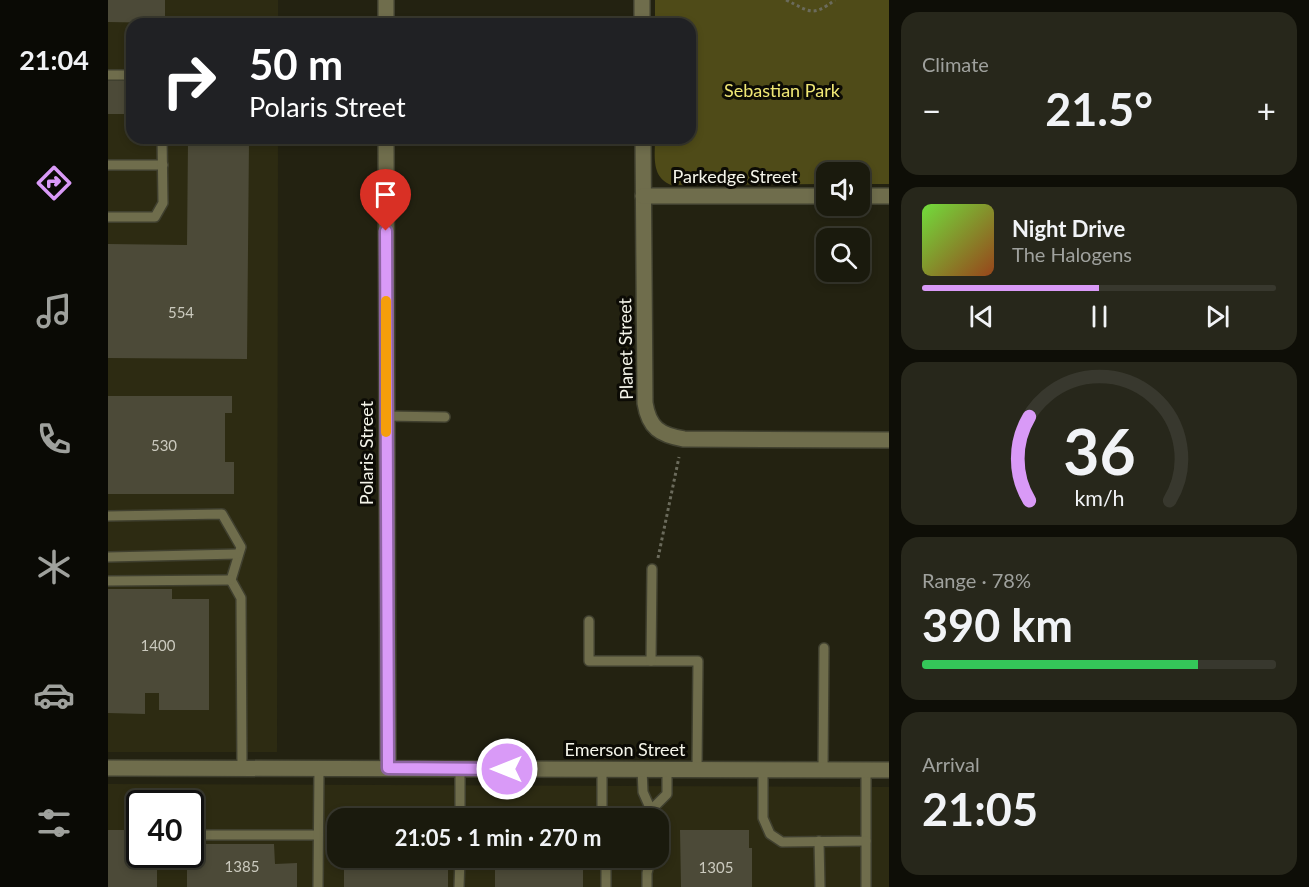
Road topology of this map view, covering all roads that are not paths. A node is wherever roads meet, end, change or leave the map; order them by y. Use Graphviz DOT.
graph roads {
  1 [pos="386,0"];
  2 [pos="642,0"];
  3 [pos="386,18"];
  4 [pos="642,18"];
  5 [pos="108,75"];
  6 [pos="126,75"];
  7 [pos="162,144"];
  8 [pos="386,144"];
  9 [pos="643,144"];
  10 [pos="108,165"];
  11 [pos="162,165"];
  12 [pos="643,196"];
  13 [pos="816,196"];
  14 [pos="870,196"];
  15 [pos="889,196"];
  16 [pos="108,217"];
  17 [pos="386,416"];
  18 [pos="445,417"];
  19 [pos="889,440"];
  20 [pos="108,516"];
  21 [pos="238,554"];
  22 [pos="108,557"];
  23 [pos="652,569"];
  24 [pos="231,580"];
  25 [pos="108,581"];
  26 [pos="589,621"];
  27 [pos="824,648"];
  28 [pos="651,661"];
  29 [pos="108,768"];
  30 [pos="242,768"];
  31 [pos="319,768"];
  32 [pos="388,768"];
  33 [pos="460,769"];
  34 [pos="602,769"];
  35 [pos="642,769"];
  36 [pos="667,769"];
  37 [pos="697,770"];
  38 [pos="763,770"];
  39 [pos="823,770"];
  40 [pos="866,770"];
  41 [pos="889,770"];
  42 [pos="460,808"];
  43 [pos="602,808"];
  44 [pos="649,808"];
  45 [pos="656,808"];
  46 [pos="204,835"];
  47 [pos="318,836"];
  48 [pos="819,841"];
  49 [pos="866,841"];
  50 [pos="459,868"];
  51 [pos="606,868"];
  52 [pos="648,868"];
  53 [pos="318,887"];
  54 [pos="459,887"];
  55 [pos="606,887"];
  56 [pos="647,887"];
  57 [pos="820,887"];
  58 [pos="866,887"];
  1 -- 3 [label="street"];
  2 -- 4 [label="street"];
  5 -- 6 [label="lane"];
  7 -- 11 [label="lane"];
  8 -- 17 [label="street, Polaris Street"];
  9 -- 12 [label="street, Planet Street"];
  10 -- 11 [label="lane"];
  11 -- 16 [label="lane"];
  12 -- 13 [label="street, Parkedge Street"];
  12 -- 19 [label="street, Planet Street"];
  14 -- 15 [label="street"];
  17 -- 18 [label="lane"];
  17 -- 32 [label="street, Polaris Street"];
  20 -- 21 [label="lane"];
  21 -- 22 [label="lane"];
  21 -- 24 [label="lane"];
  23 -- 28 [label="lane"];
  24 -- 25 [label="lane"];
  24 -- 30 [label="lane"];
  26 -- 28 [label="lane"];
  27 -- 39 [label="lane"];
  28 -- 37 [label="lane"];
  29 -- 30 [label="street, Emerson Street"];
  30 -- 31 [label="street, Emerson Street"];
  31 -- 32 [label="street, Emerson Street"];
  31 -- 47 [label="lane"];
  32 -- 33 [label="street, Emerson Street"];
  33 -- 34 [label="street, Emerson Street"];
  33 -- 42 [label="lane"];
  34 -- 35 [label="street, Emerson Street"];
  34 -- 43 [label="lane"];
  35 -- 36 [label="street, Emerson Street"];
  35 -- 44 [label="lane"];
  36 -- 37 [label="street, Emerson Street"];
  36 -- 45 [label="lane"];
  37 -- 38 [label="street, Emerson Street"];
  38 -- 39 [label="street, Emerson Street"];
  38 -- 48 [label="lane"];
  39 -- 40 [label="street, Emerson Street"];
  40 -- 41 [label="street, Emerson Street"];
  40 -- 49 [label="lane"];
  46 -- 47 [label="lane"];
  47 -- 53 [label="lane"];
  48 -- 49 [label="lane"];
  48 -- 57 [label="lane"];
  49 -- 58 [label="lane"];
  50 -- 54 [label="lane"];
  51 -- 55 [label="lane"];
  52 -- 56 [label="lane"];
}
